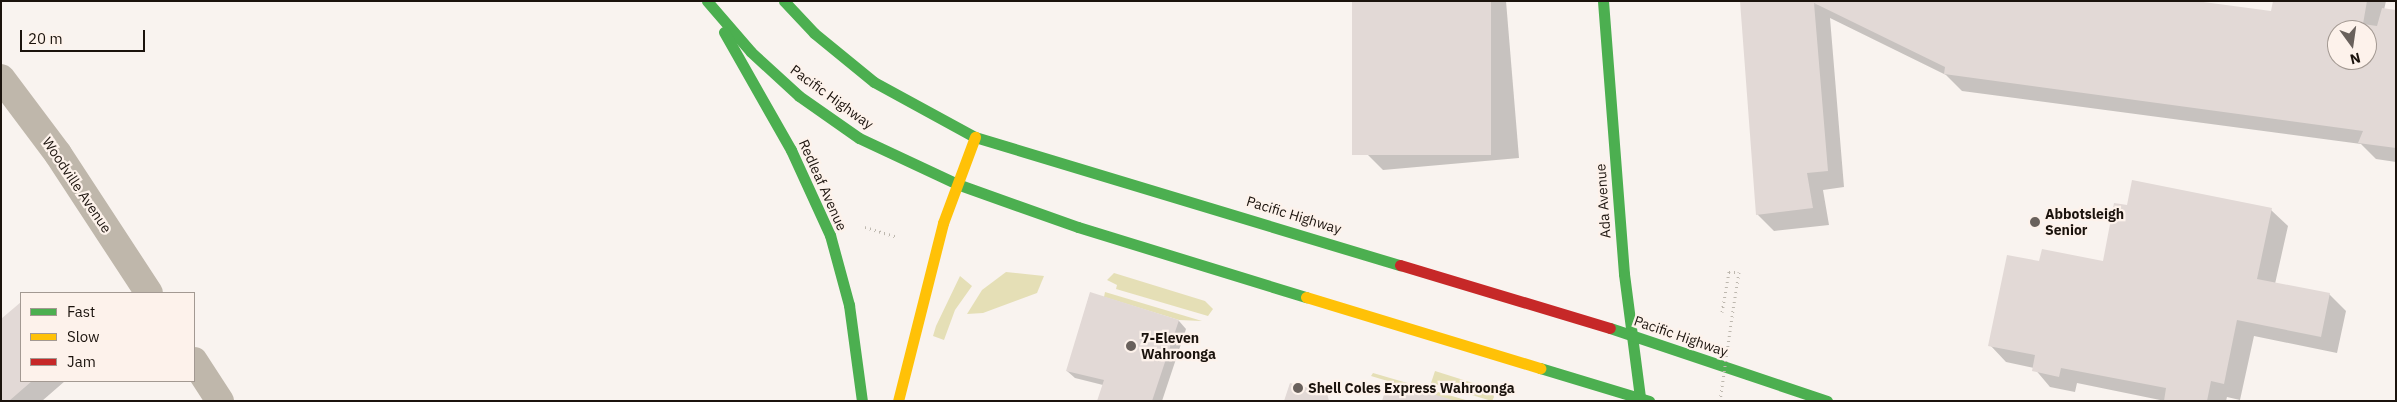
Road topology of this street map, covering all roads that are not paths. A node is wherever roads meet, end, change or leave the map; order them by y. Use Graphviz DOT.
graph roads {
  1 [pos="706,1"];
  2 [pos="784,1"];
  3 [pos="1602,1"];
  4 [pos="1,78"];
  5 [pos="976,136"];
  6 [pos="957,184"];
  7 [pos="148,292"];
  8 [pos="1632,335"];
  9 [pos="195,363"];
  10 [pos="1643,400"];
  11 [pos="220,401"];
  12 [pos="862,401"];
  13 [pos="898,401"];
  14 [pos="1827,401"];
  1 -- 6 [label="main road, Pacific Highway"];
  1 -- 12 [label="main road, Redleaf Avenue"];
  2 -- 5 [label="main road, Pacific Highway"];
  3 -- 8 [label="main road, Ada Avenue"];
  4 -- 7 [label="street, Woodville Avenue"];
  5 -- 6 [label="main road"];
  5 -- 8 [label="main road, Pacific Highway"];
  6 -- 10 [label="main road, Pacific Highway"];
  6 -- 13 [label="main road"];
  8 -- 10 [label="main road, Ada Avenue"];
  8 -- 14 [label="main road, Pacific Highway"];
  9 -- 11 [label="street"];
}
